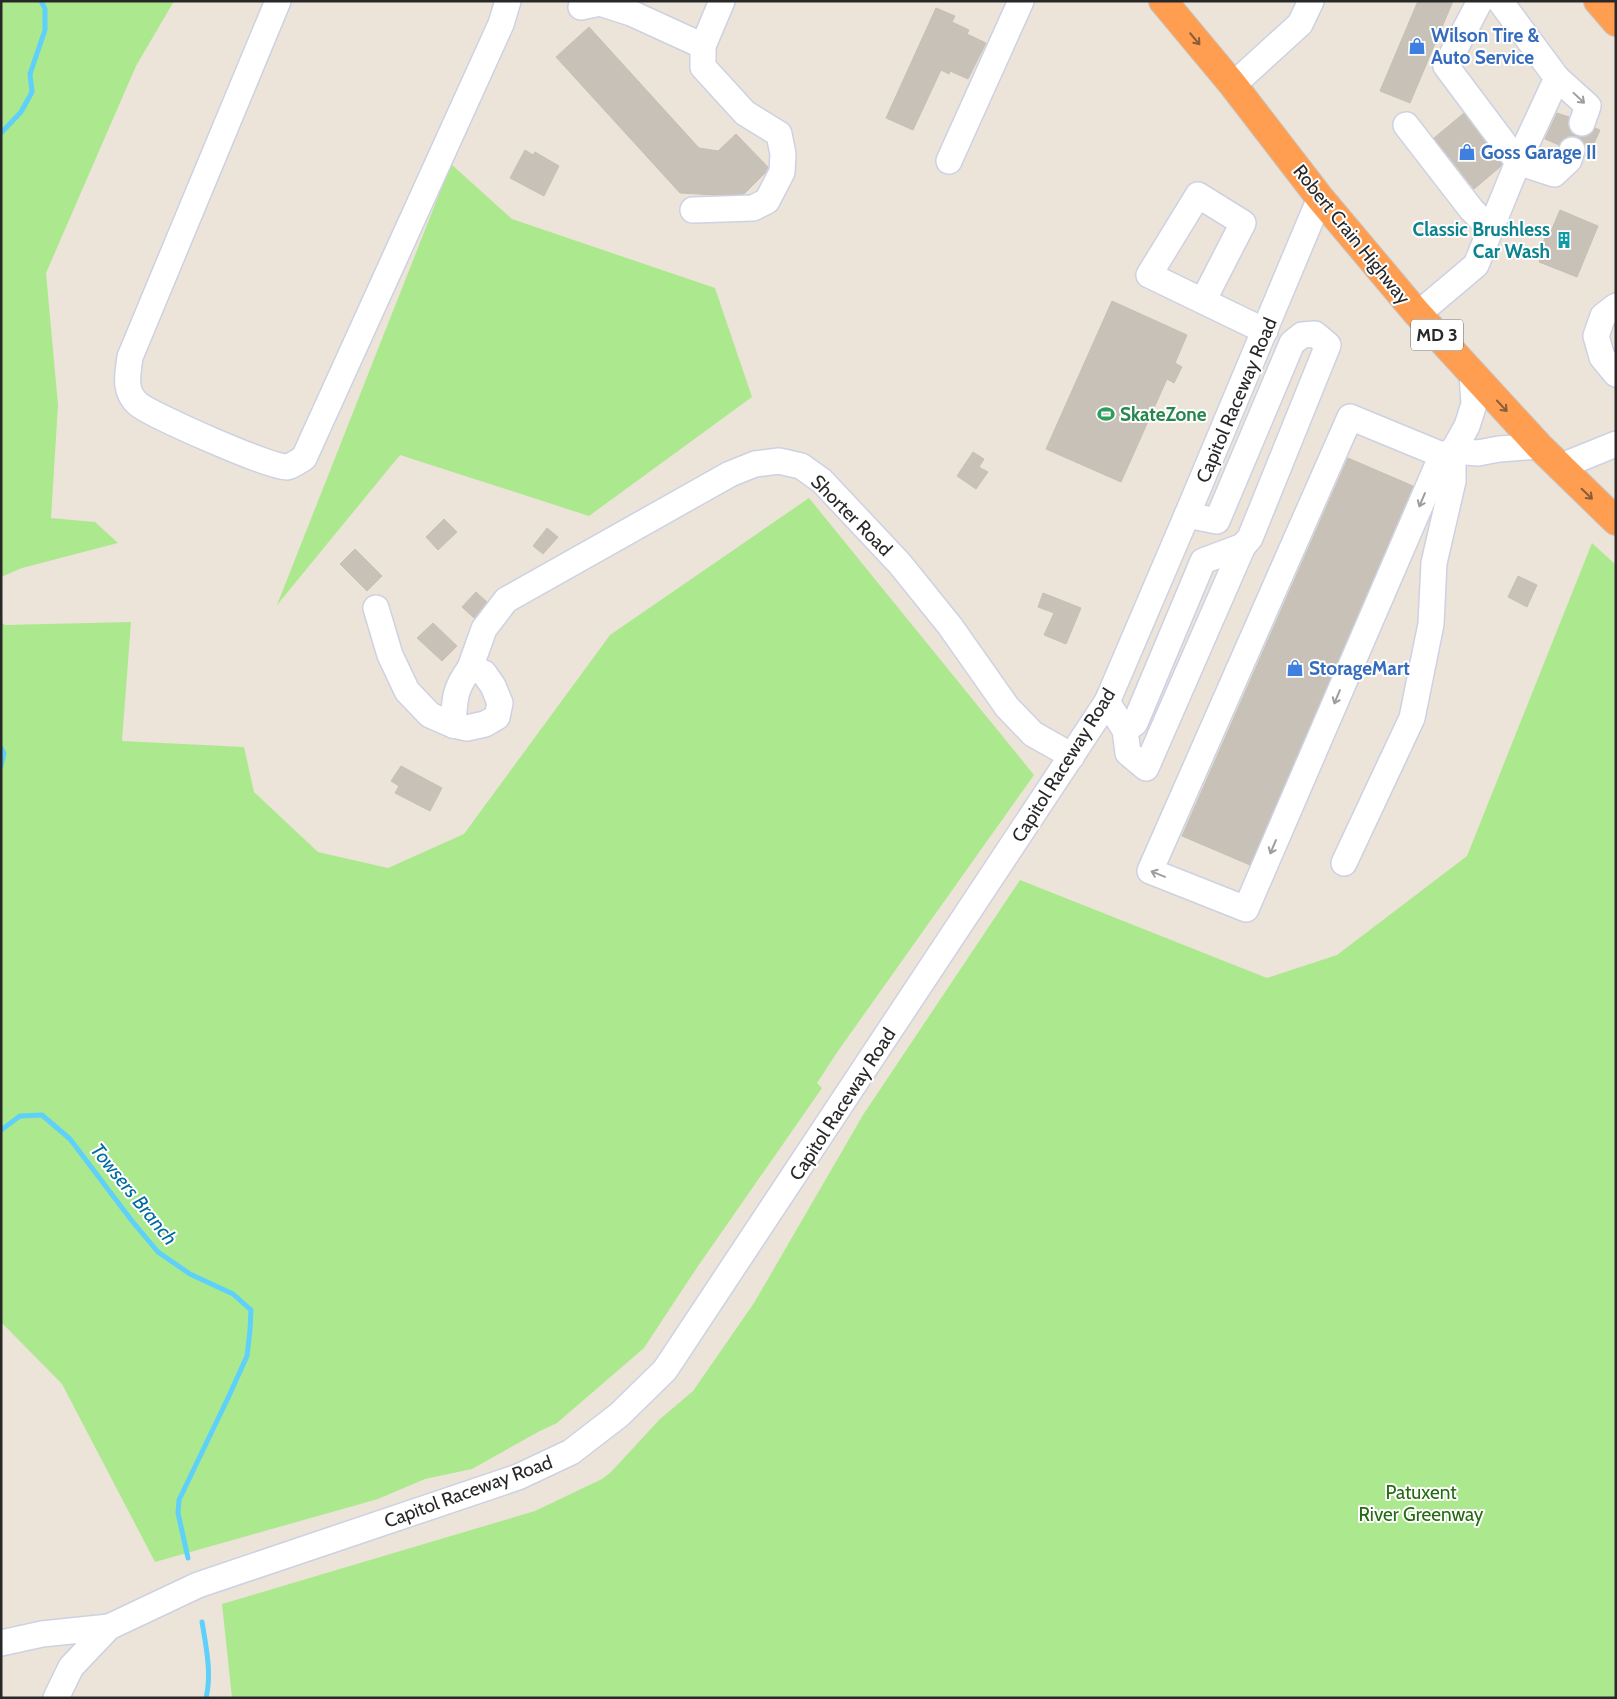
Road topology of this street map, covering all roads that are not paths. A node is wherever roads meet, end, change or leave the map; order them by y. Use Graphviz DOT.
graph roads {
  1 [pos="278,1"];
  2 [pos="508,1"];
  3 [pos="722,1"];
  4 [pos="1020,1"];
  5 [pos="1164,1"];
  6 [pos="1311,1"];
  7 [pos="1480,1"];
  8 [pos="1500,1"];
  9 [pos="1598,1"];
  10 [pos="581,8"];
  11 [pos="1616,22"];
  12 [pos="704,46"];
  13 [pos="1557,78"];
  14 [pos="1233,85"];
  15 [pos="1582,123"];
  16 [pos="1406,125"];
  17 [pos="1570,155"];
  18 [pos="949,161"];
  19 [pos="1518,162"];
  20 [pos="1320,198"];
  21 [pos="693,210"];
  22 [pos="1491,230"];
  23 [pos="1203,301"];
  24 [pos="1616,306"];
  25 [pos="1418,314"];
  26 [pos="1265,331"];
  27 [pos="1472,374"];
  28 [pos="1616,374"];
  29 [pos="1616,444"];
  30 [pos="1539,446"];
  31 [pos="1447,453"];
  32 [pos="1559,467"];
  33 [pos="1188,515"];
  34 [pos="1616,521"];
  35 [pos="1243,546"];
  36 [pos="376,608"];
  37 [pos="470,668"];
  38 [pos="1107,702"];
  39 [pos="453,725"];
  40 [pos="1125,730"];
  41 [pos="1072,756"];
  42 [pos="1344,863"];
  43 [pos="109,1627"];
  44 [pos="1,1643"];
  45 [pos="56,1698"];
  1 -- 2 [label="street"];
  3 -- 12 [label="street"];
  4 -- 18 [label="street"];
  5 -- 14 [label="highway, Robert Crain Highway / MD 3, one-way"];
  6 -- 14 [label="street"];
  7 -- 19 [label="street"];
  8 -- 13 [label="street"];
  9 -- 11 [label="highway"];
  10 -- 12 [label="street"];
  12 -- 21 [label="street"];
  13 -- 15 [label="street, one-way"];
  13 -- 19 [label="street"];
  14 -- 20 [label="highway, Robert Crain Highway / MD 3"];
  16 -- 22 [label="street"];
  17 -- 19 [label="street"];
  19 -- 22 [label="street"];
  20 -- 25 [label="highway, Robert Crain Highway / MD 3"];
  20 -- 26 [label="street, Capitol Raceway Road"];
  22 -- 25 [label="street"];
  23 -- 26 [label="street"];
  24 -- 28 [label="street"];
  25 -- 27 [label="highway, Robert Crain Highway / MD 3"];
  26 -- 33 [label="street, Capitol Raceway Road"];
  27 -- 30 [label="highway, Robert Crain Highway / MD 3, one-way"];
  27 -- 31 [label="street"];
  29 -- 32 [label="street"];
  30 -- 31 [label="street"];
  30 -- 32 [label="highway, Robert Crain Highway / MD 3"];
  31 -- 31 [label="street, one-way"];
  31 -- 42 [label="street"];
  32 -- 34 [label="highway, Robert Crain Highway / MD 3, one-way"];
  33 -- 35 [label="street"];
  33 -- 38 [label="street, Capitol Raceway Road"];
  35 -- 40 [label="street"];
  35 -- 40 [label="street"];
  36 -- 39 [label="street"];
  37 -- 39 [label="street, Shorter Road"];
  37 -- 39 [label="street"];
  37 -- 41 [label="street, Shorter Road"];
  38 -- 40 [label="street"];
  38 -- 41 [label="street, Capitol Raceway Road"];
  41 -- 43 [label="street, Capitol Raceway Road"];
  43 -- 44 [label="street"];
  43 -- 45 [label="street, Capitol Raceway Road"];
}
